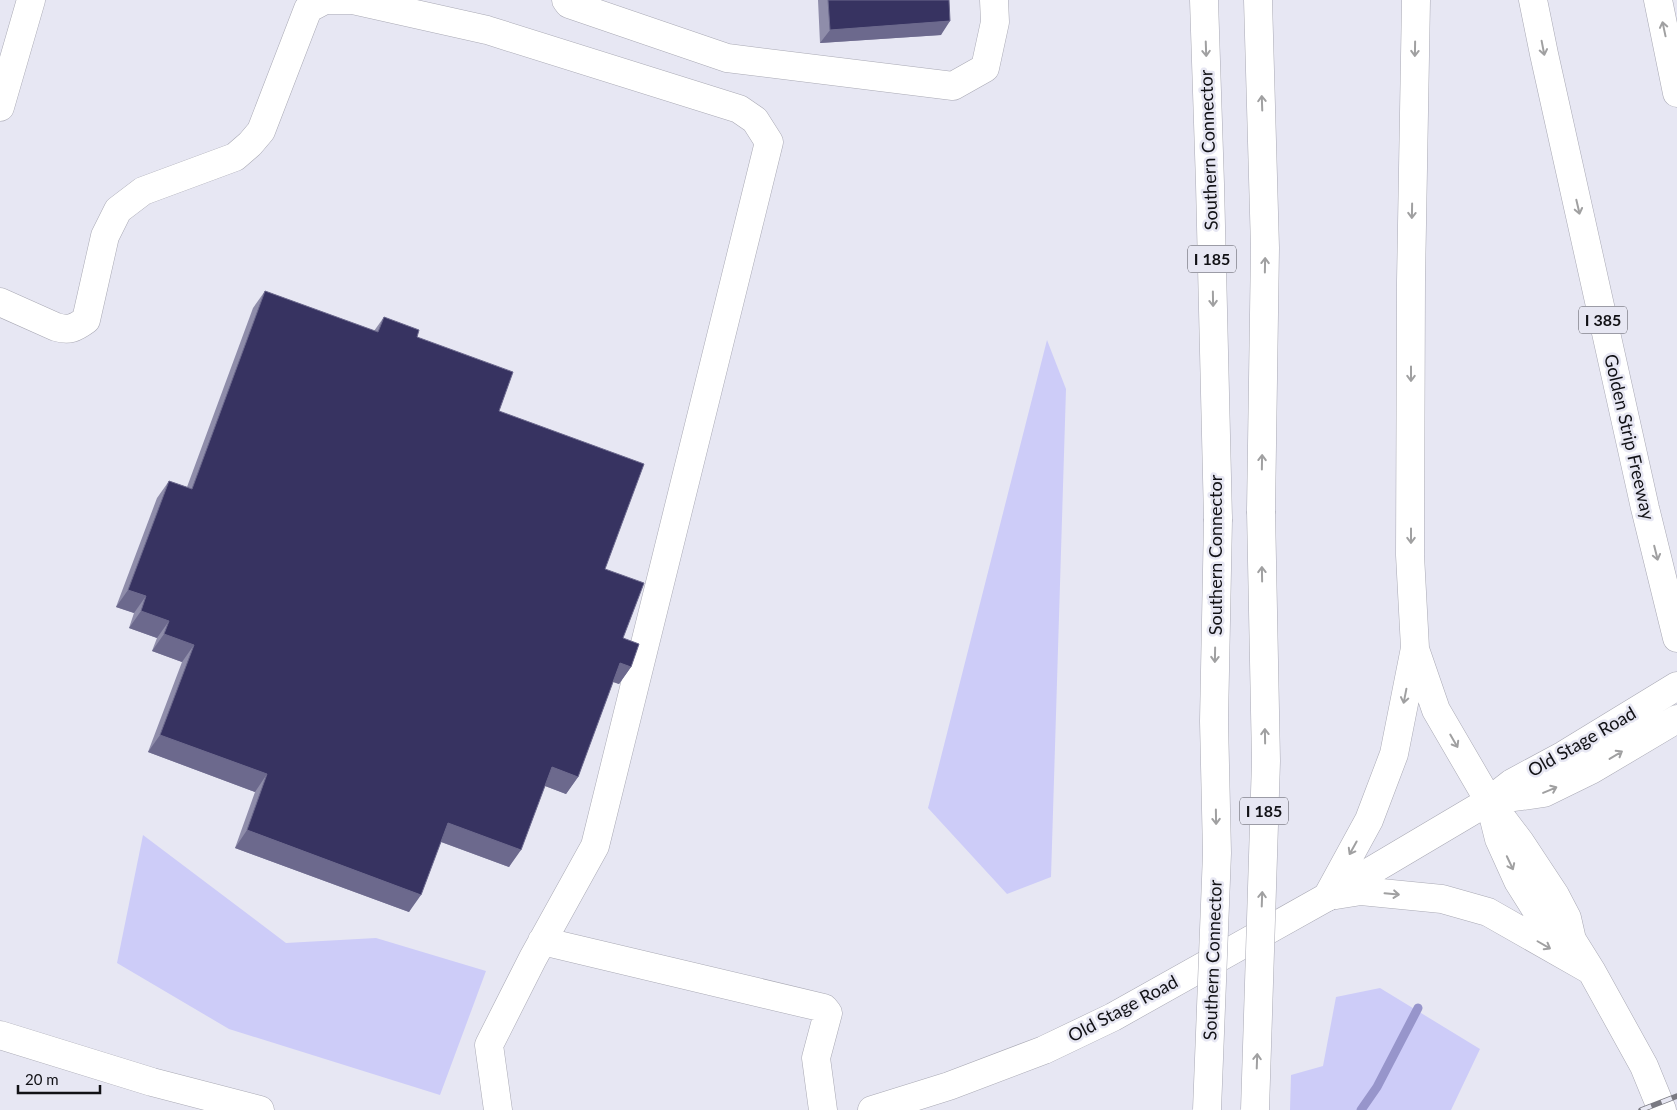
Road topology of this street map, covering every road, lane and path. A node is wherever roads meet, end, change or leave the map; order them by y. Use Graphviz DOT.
graph roads {
  1 [pos="31,0"];
  2 [pos="327,0"];
  3 [pos="566,0"];
  4 [pos="994,0"];
  5 [pos="1204,0"];
  6 [pos="1258,0"];
  7 [pos="1416,0"];
  8 [pos="1533,0"];
  9 [pos="1658,0"];
  10 [pos="10,37"];
  11 [pos="1677,93"];
  12 [pos="0,108"];
  13 [pos="0,302"];
  14 [pos="1677,638"];
  15 [pos="1415,648"];
  16 [pos="1677,686"];
  17 [pos="1677,719"];
  18 [pos="1569,767"];
  19 [pos="1489,800"];
  20 [pos="1327,897"];
  21 [pos="542,941"];
  22 [pos="1592,972"];
  23 [pos="0,1035"];
  24 [pos="260,1110"];
  25 [pos="498,1110"];
  26 [pos="823,1110"];
  27 [pos="872,1110"];
  28 [pos="1207,1110"];
  29 [pos="1255,1110"];
  30 [pos="1662,1110"];
  1 -- 10 [label="main road"];
  2 -- 13 [label="main road"];
  2 -- 21 [label="main road"];
  3 -- 4 [label="main road"];
  5 -- 28 [label="main road, Southern Connector / I 185, one-way, bridge"];
  29 -- 6 [label="main road, I 185, one-way, bridge"];
  7 -- 15 [label="main road, one-way"];
  8 -- 14 [label="main road, Golden Strip Freeway / I 385, one-way"];
  11 -- 9 [label="main road, one-way"];
  10 -- 12 [label="main road"];
  15 -- 19 [label="main road, one-way"];
  15 -- 20 [label="main road, one-way"];
  16 -- 18 [label="main road, Old Stage Road"];
  18 -- 17 [label="main road, Old Stage Road, one-way"];
  18 -- 19 [label="main road, Old Stage Road"];
  19 -- 20 [label="main road, Old Stage Road"];
  19 -- 22 [label="main road"];
  20 -- 22 [label="main road, one-way"];
  20 -- 27 [label="main road, Old Stage Road"];
  21 -- 25 [label="main road"];
  21 -- 26 [label="main road"];
  22 -- 30 [label="main road"];
  23 -- 24 [label="main road"];
}
